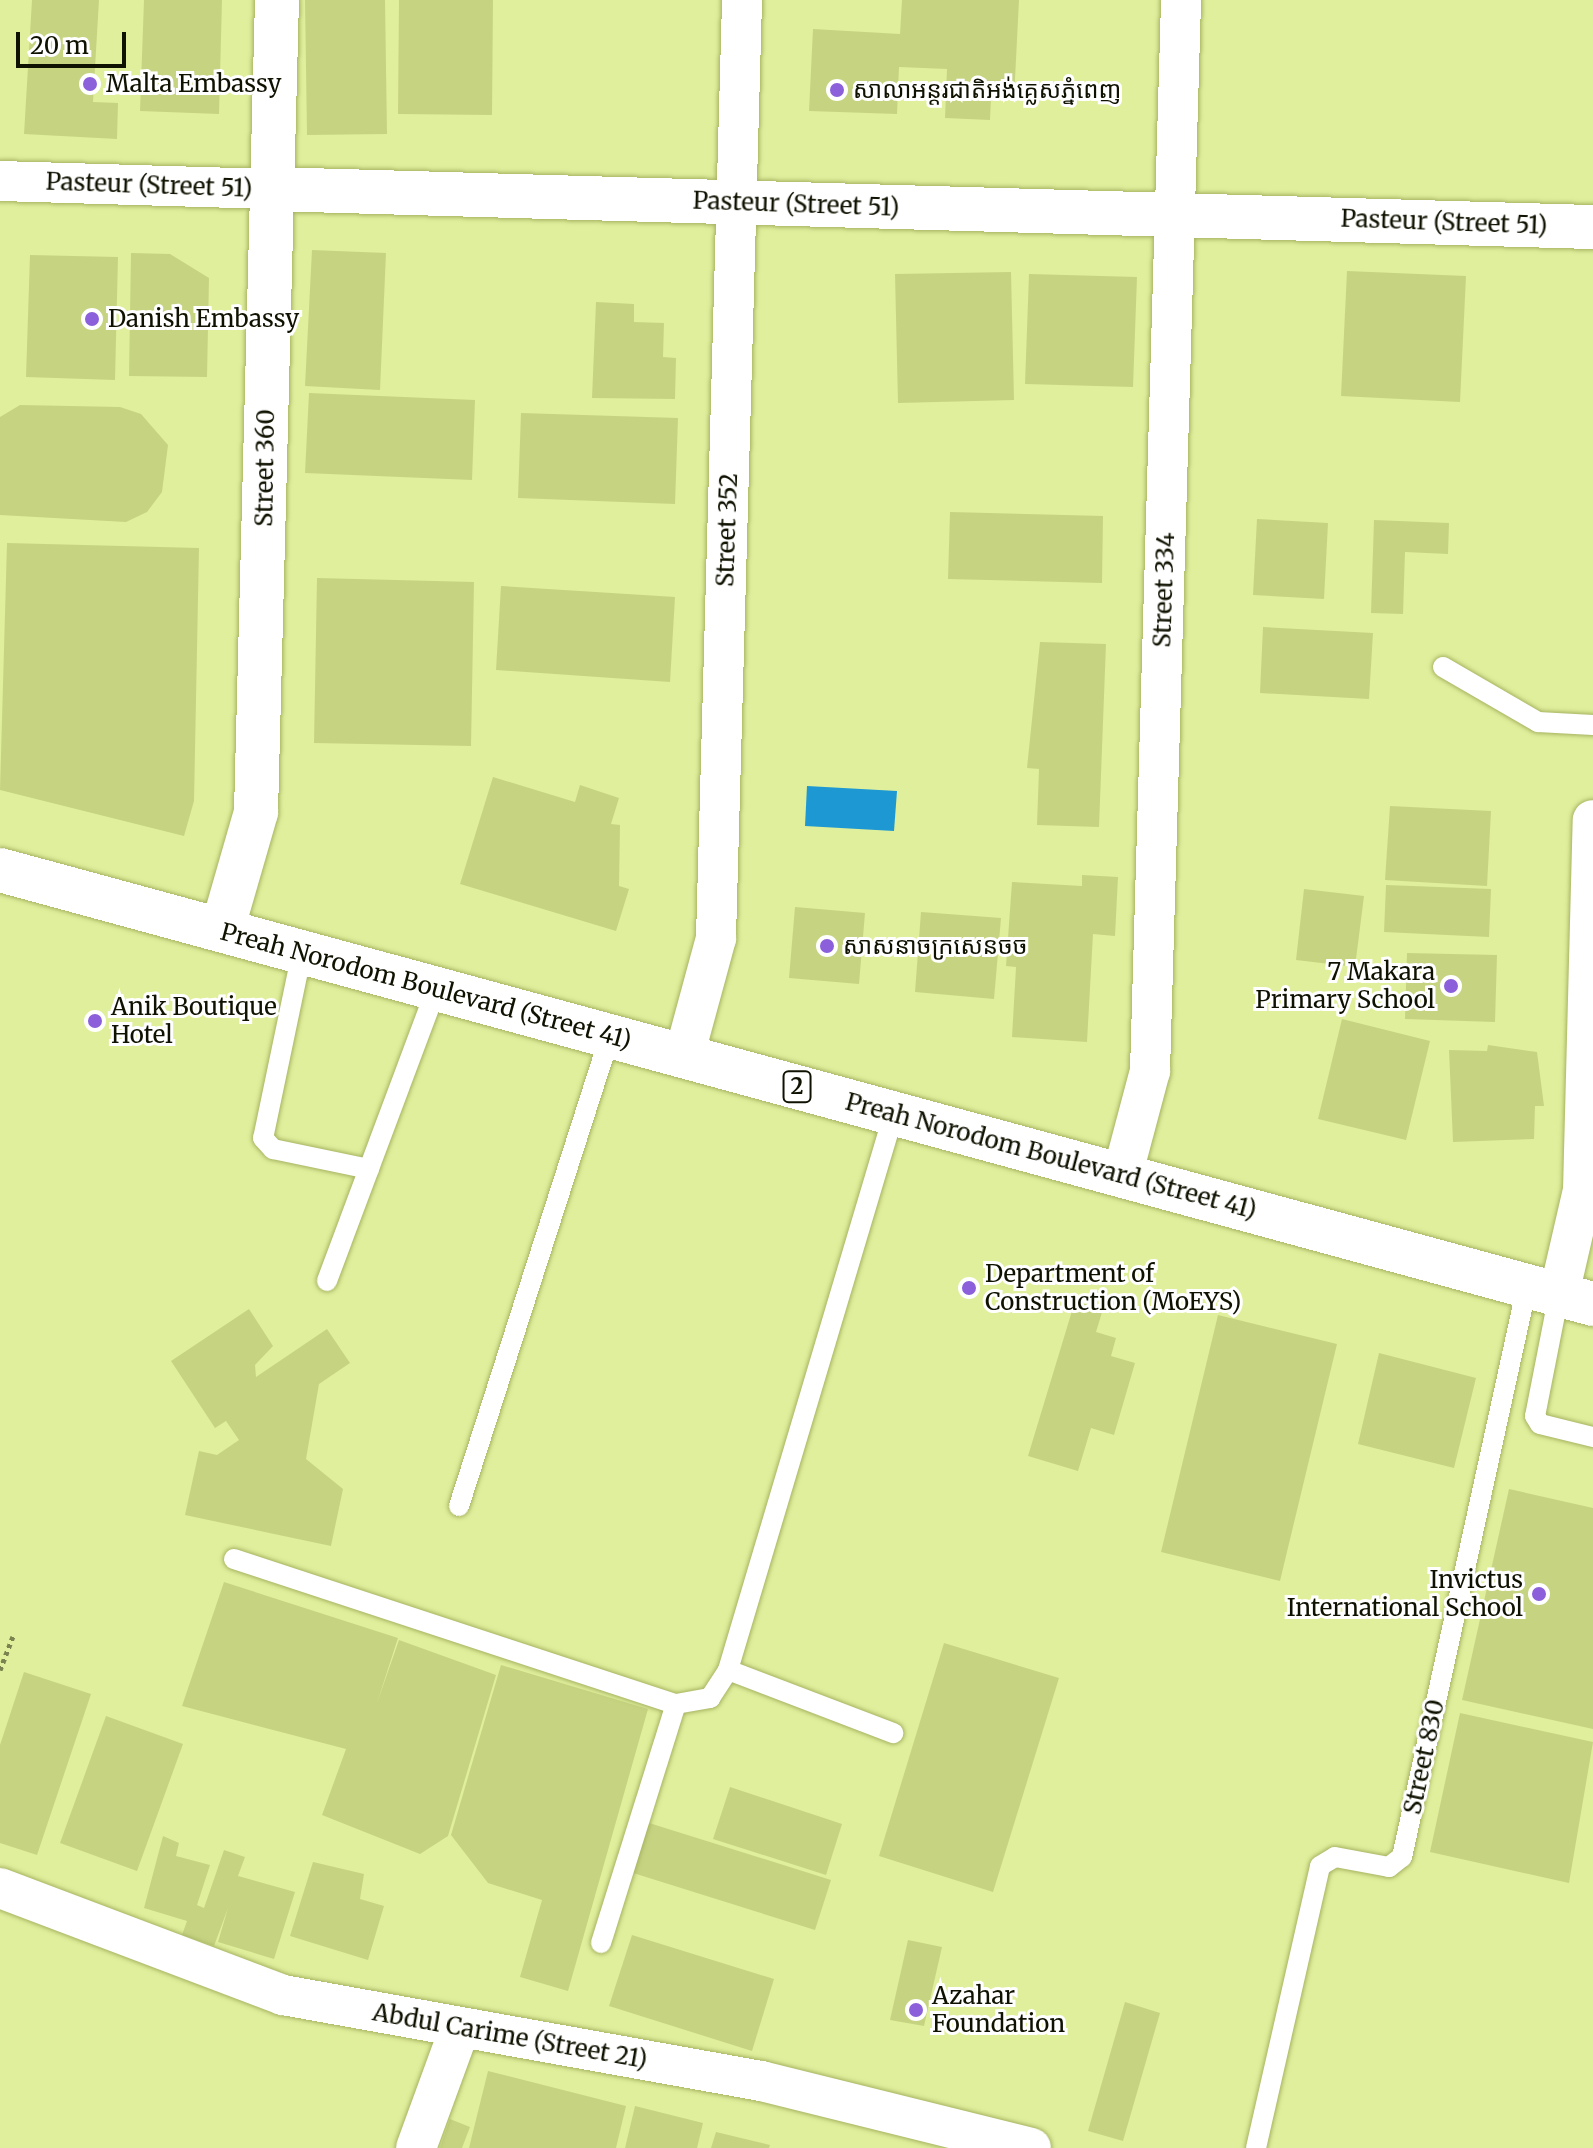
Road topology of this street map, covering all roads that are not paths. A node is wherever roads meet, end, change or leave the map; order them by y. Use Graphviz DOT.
graph roads {
  1 [pos="277,0"];
  2 [pos="742,0"];
  3 [pos="1181,0"];
  4 [pos="0,181"];
  5 [pos="272,189"];
  6 [pos="736,203"];
  7 [pos="1175,215"];
  8 [pos="1593,227"];
  9 [pos="1443,667"];
  10 [pos="1593,725"];
  11 [pos="1593,820"];
  12 [pos="0,870"];
  13 [pos="222,930"];
  14 [pos="302,952"];
  15 [pos="436,989"];
  16 [pos="610,1036"];
  17 [pos="684,1056"];
  18 [pos="894,1113"];
  19 [pos="369,1169"];
  20 [pos="1122,1176"];
  21 [pos="327,1281"];
  22 [pos="1560,1294"];
  23 [pos="1593,1437"];
  24 [pos="459,1506"];
  25 [pos="234,1559"];
  26 [pos="728,1670"];
  27 [pos="676,1704"];
  28 [pos="893,1733"];
  29 [pos="0,1888"];
  30 [pos="601,1943"];
  31 [pos="460,2028"];
  32 [pos="1020,2146"];
  33 [pos="416,2148"];
  34 [pos="1256,2148"];
  1 -- 5 [label="street, Street 360"];
  2 -- 6 [label="street, Street 352"];
  3 -- 7 [label="street, Street 334"];
  4 -- 5 [label="street, Pasteur (Street 51)"];
  5 -- 6 [label="street, Pasteur (Street 51)"];
  5 -- 13 [label="street, Street 360"];
  6 -- 7 [label="street, Pasteur (Street 51)"];
  6 -- 17 [label="street, Street 352"];
  7 -- 8 [label="street, Pasteur (Street 51)"];
  7 -- 20 [label="street, Street 334"];
  9 -- 10 [label="lane"];
  11 -- 22 [label="street"];
  12 -- 13 [label="street, Preah Norodom Boulevard (Street 41) / 2"];
  13 -- 14 [label="street, Preah Norodom Boulevard (Street 41) / 2"];
  14 -- 15 [label="street, Preah Norodom Boulevard (Street 41) / 2"];
  14 -- 19 [label="lane"];
  15 -- 16 [label="street, Preah Norodom Boulevard (Street 41) / 2"];
  15 -- 19 [label="lane"];
  16 -- 17 [label="street, Preah Norodom Boulevard (Street 41) / 2"];
  16 -- 24 [label="lane"];
  17 -- 18 [label="street, Preah Norodom Boulevard (Street 41) / 2"];
  18 -- 20 [label="street, Preah Norodom Boulevard (Street 41) / 2"];
  18 -- 26 [label="lane"];
  19 -- 21 [label="lane"];
  20 -- 22 [label="street, Preah Norodom Boulevard (Street 41) / 2"];
  22 -- 23 [label="lane"];
  22 -- 34 [label="lane, Street 830"];
  25 -- 27 [label="lane"];
  26 -- 27 [label="lane"];
  26 -- 28 [label="lane"];
  27 -- 30 [label="lane"];
  29 -- 31 [label="street, Abdul Carime (Street 21)"];
  31 -- 32 [label="street, Abdul Carime (Street 21)"];
  31 -- 33 [label="street"];
}
